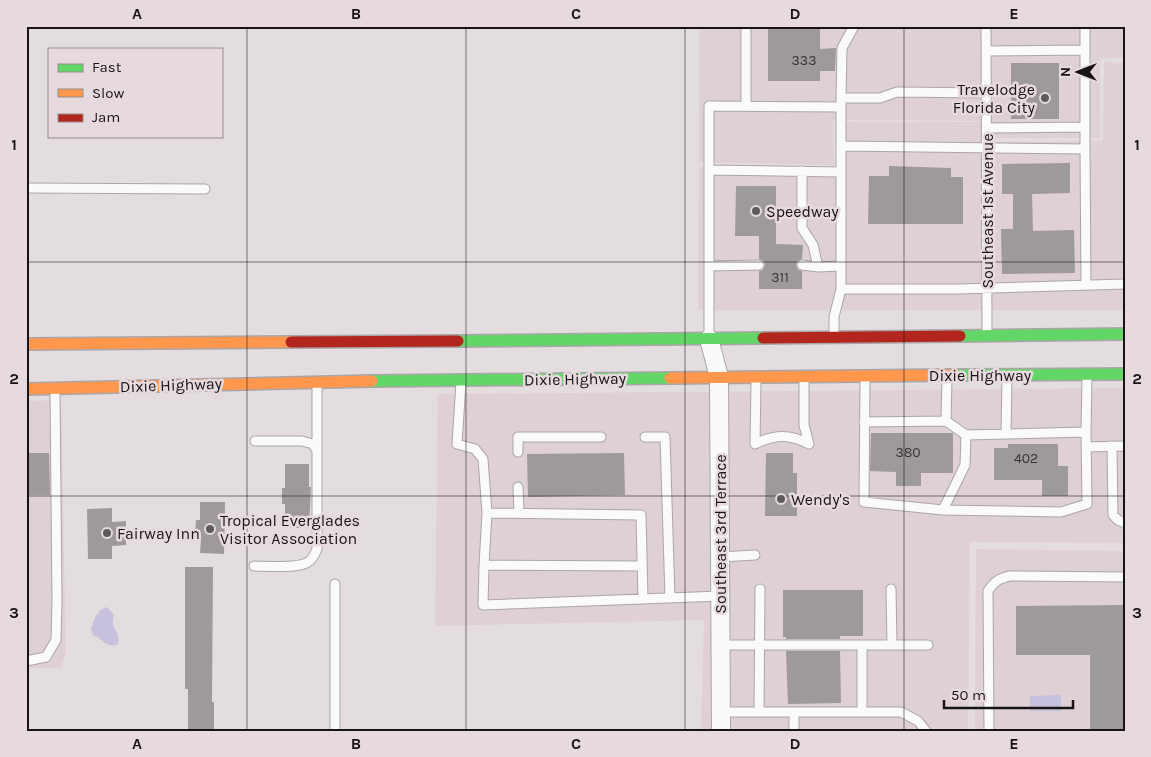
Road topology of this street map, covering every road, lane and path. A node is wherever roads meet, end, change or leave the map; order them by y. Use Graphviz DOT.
graph roads {
  1 [pos="746,26"];
  2 [pos="854,26"];
  3 [pos="986,26"];
  4 [pos="1084,26"];
  5 [pos="1084,50"];
  6 [pos="986,51"];
  7 [pos="986,93"];
  8 [pos="841,103"];
  9 [pos="746,106"];
  10 [pos="1085,127"];
  11 [pos="986,128"];
  12 [pos="841,146"];
  13 [pos="987,148"];
  14 [pos="1085,149"];
  15 [pos="709,170"];
  16 [pos="802,171"];
  17 [pos="841,172"];
  18 [pos="26,188"];
  19 [pos="205,189"];
  20 [pos="759,265"];
  21 [pos="802,265"];
  22 [pos="709,266"];
  23 [pos="841,266"];
  24 [pos="818,267"];
  25 [pos="1125,284"];
  26 [pos="1086,285"];
  27 [pos="987,288"];
  28 [pos="841,289"];
  29 [pos="1125,334"];
  30 [pos="987,336"];
  31 [pos="834,337"];
  32 [pos="709,339"];
  33 [pos="26,344"];
  34 [pos="1087,374"];
  35 [pos="1125,374"];
  36 [pos="947,375"];
  37 [pos="804,376"];
  38 [pos="1007,376"];
  39 [pos="719,377"];
  40 [pos="756,377"];
  41 [pos="865,377"];
  42 [pos="461,380"];
  43 [pos="317,381"];
  44 [pos="26,389"];
  45 [pos="55,389"];
  46 [pos="946,421"];
  47 [pos="864,422"];
  48 [pos="1086,432"];
  49 [pos="1006,434"];
  50 [pos="966,435"];
  51 [pos="601,437"];
  52 [pos="645,437"];
  53 [pos="255,441"];
  54 [pos="1112,446"];
  55 [pos="1125,446"];
  56 [pos="1086,447"];
  57 [pos="317,451"];
  58 [pos="518,452"];
  59 [pos="518,487"];
  60 [pos="943,510"];
  61 [pos="487,513"];
  62 [pos="519,513"];
  63 [pos="1125,523"];
  64 [pos="755,555"];
  65 [pos="721,557"];
  66 [pos="484,565"];
  67 [pos="254,566"];
  68 [pos="642,566"];
  69 [pos="1125,577"];
  70 [pos="335,584"];
  71 [pos="760,589"];
  72 [pos="890,589"];
  73 [pos="721,596"];
  74 [pos="670,598"];
  75 [pos="643,599"];
  76 [pos="721,645"];
  77 [pos="760,645"];
  78 [pos="862,645"];
  79 [pos="892,645"];
  80 [pos="928,645"];
  81 [pos="26,661"];
  82 [pos="721,712"];
  83 [pos="759,712"];
  84 [pos="794,712"];
  85 [pos="862,712"];
  86 [pos="335,731"];
  87 [pos="722,731"];
  88 [pos="794,731"];
  89 [pos="926,731"];
  90 [pos="989,731"];
  1 -- 9 [label="lane"];
  2 -- 8 [label="lane"];
  3 -- 6 [label="lane, Southeast 1st Avenue"];
  4 -- 5 [label="lane"];
  5 -- 6 [label="lane"];
  5 -- 10 [label="lane"];
  6 -- 7 [label="lane, Southeast 1st Avenue"];
  7 -- 8 [label="lane"];
  7 -- 11 [label="lane, Southeast 1st Avenue"];
  8 -- 9 [label="lane"];
  8 -- 12 [label="lane"];
  9 -- 15 [label="lane"];
  10 -- 11 [label="lane"];
  10 -- 14 [label="lane"];
  11 -- 13 [label="lane, Southeast 1st Avenue"];
  12 -- 13 [label="lane"];
  12 -- 17 [label="lane"];
  13 -- 14 [label="lane"];
  13 -- 27 [label="lane, Southeast 1st Avenue"];
  14 -- 26 [label="lane"];
  15 -- 16 [label="lane"];
  15 -- 22 [label="lane"];
  16 -- 17 [label="lane"];
  16 -- 24 [label="lane"];
  17 -- 23 [label="lane"];
  18 -- 19 [label="lane"];
  20 -- 22 [label="lane"];
  21 -- 24 [label="lane"];
  22 -- 32 [label="lane"];
  23 -- 24 [label="lane"];
  23 -- 28 [label="lane"];
  25 -- 26 [label="lane"];
  26 -- 27 [label="lane"];
  27 -- 28 [label="lane"];
  27 -- 30 [label="lane, Southeast 1st Avenue"];
  28 -- 31 [label="lane"];
  29 -- 30 [label="highway"];
  30 -- 31 [label="highway"];
  31 -- 32 [label="highway"];
  32 -- 33 [label="highway"];
  32 -- 39 [label="street, Southeast 3rd Terrace"];
  34 -- 35 [label="highway, Dixie Highway"];
  34 -- 38 [label="highway, Dixie Highway"];
  34 -- 48 [label="lane"];
  36 -- 38 [label="highway, Dixie Highway"];
  36 -- 41 [label="highway, Dixie Highway"];
  36 -- 46 [label="lane"];
  37 -- 40 [label="highway, Dixie Highway"];
  37 -- 40 [label="lane"];
  37 -- 41 [label="highway, Dixie Highway"];
  38 -- 49 [label="lane"];
  39 -- 40 [label="highway, Dixie Highway"];
  39 -- 42 [label="highway, Dixie Highway"];
  39 -- 65 [label="street, Southeast 3rd Terrace"];
  41 -- 47 [label="lane"];
  42 -- 43 [label="highway, Dixie Highway"];
  42 -- 61 [label="lane"];
  43 -- 45 [label="highway, Dixie Highway"];
  43 -- 57 [label="lane"];
  44 -- 45 [label="highway, Dixie Highway"];
  45 -- 81 [label="lane"];
  46 -- 47 [label="lane"];
  46 -- 50 [label="lane"];
  47 -- 60 [label="lane"];
  48 -- 49 [label="lane"];
  48 -- 56 [label="lane"];
  49 -- 50 [label="lane"];
  50 -- 60 [label="lane"];
  51 -- 58 [label="lane"];
  52 -- 74 [label="lane"];
  53 -- 57 [label="lane"];
  54 -- 55 [label="lane"];
  54 -- 56 [label="lane"];
  54 -- 63 [label="lane"];
  56 -- 60 [label="lane"];
  57 -- 67 [label="lane"];
  59 -- 62 [label="lane"];
  61 -- 62 [label="lane"];
  61 -- 66 [label="lane"];
  62 -- 68 [label="lane"];
  64 -- 65 [label="lane"];
  65 -- 73 [label="street, Southeast 3rd Terrace"];
  66 -- 68 [label="lane"];
  66 -- 75 [label="lane"];
  68 -- 75 [label="lane"];
  69 -- 90 [label="lane"];
  70 -- 86 [label="lane"];
  71 -- 77 [label="lane"];
  72 -- 79 [label="lane"];
  73 -- 74 [label="lane"];
  73 -- 76 [label="street, Southeast 3rd Terrace"];
  74 -- 75 [label="lane"];
  76 -- 77 [label="lane"];
  76 -- 82 [label="street, Southeast 3rd Terrace"];
  77 -- 78 [label="lane"];
  77 -- 83 [label="lane"];
  78 -- 79 [label="lane"];
  78 -- 85 [label="lane"];
  79 -- 80 [label="lane"];
  82 -- 83 [label="lane"];
  82 -- 87 [label="street, Southeast 3rd Terrace"];
  83 -- 84 [label="lane"];
  84 -- 85 [label="lane"];
  84 -- 88 [label="lane"];
  85 -- 89 [label="lane"];
}
